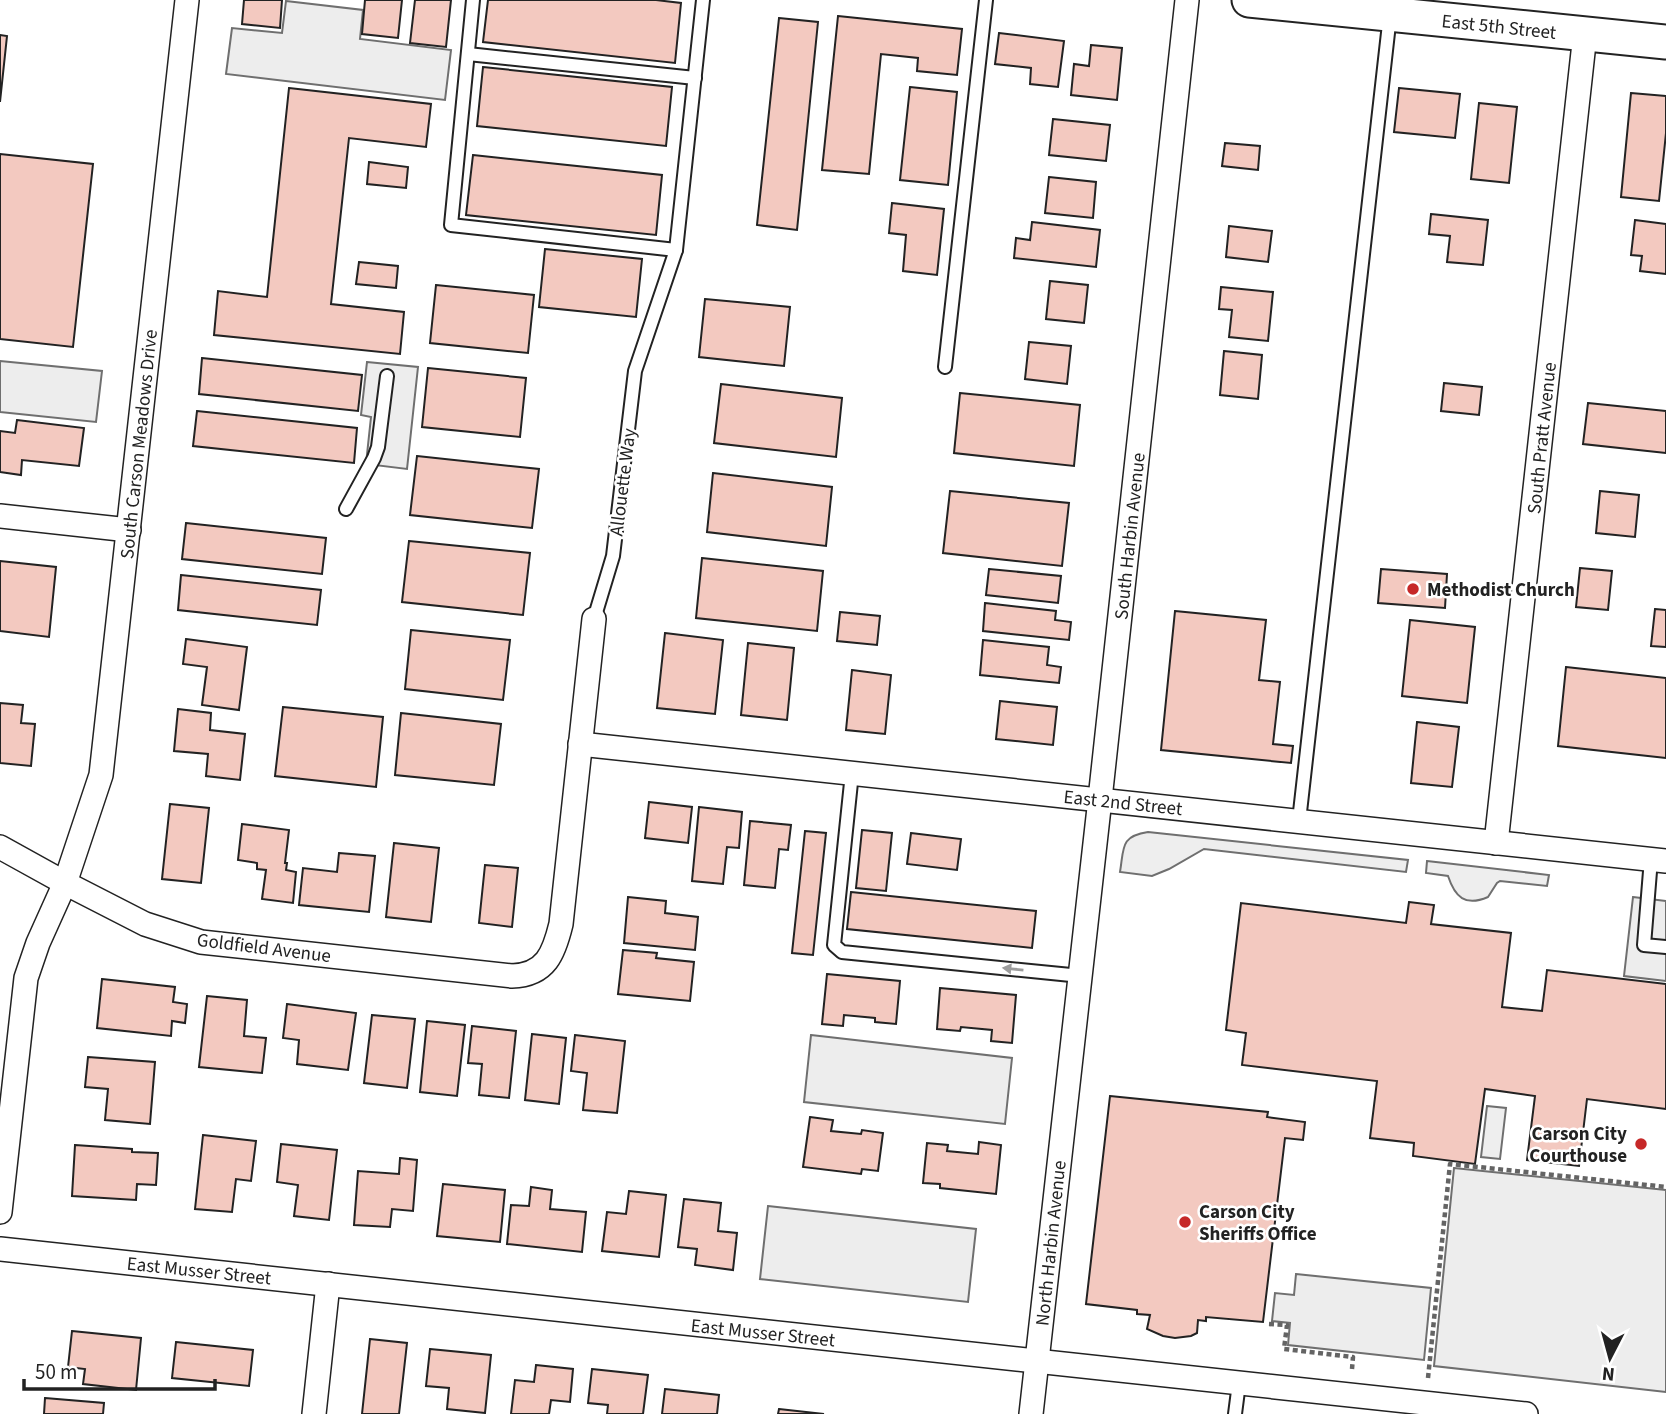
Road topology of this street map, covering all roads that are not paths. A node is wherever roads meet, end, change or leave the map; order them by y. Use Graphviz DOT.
graph roads {
  1 [pos="187,0"];
  2 [pos="473,0"];
  3 [pos="703,0"];
  4 [pos="986,0"];
  5 [pos="1187,0"];
  6 [pos="1249,0"];
  7 [pos="1374,9"];
  8 [pos="1585,34"];
  9 [pos="1666,43"];
  10 [pos="468,54"];
  11 [pos="695,78"];
  12 [pos="676,250"];
  13 [pos="945,367"];
  14 [pos="387,376"];
  15 [pos="345,509"];
  16 [pos="0,516"];
  17 [pos="129,530"];
  18 [pos="594,619"];
  19 [pos="580,744"];
  20 [pos="852,773"];
  21 [pos="1100,799"];
  22 [pos="1299,821"];
  23 [pos="1496,843"];
  24 [pos="0,847"];
  25 [pos="1659,860"];
  26 [pos="65,883"];
  27 [pos="1666,947"];
  28 [pos="544,964"];
  29 [pos="1081,976"];
  30 [pos="1070,1072"];
  31 [pos="0,1212"];
  32 [pos="0,1249"];
  33 [pos="328,1284"];
  34 [pos="1037,1362"];
  35 [pos="1239,1383"];
  36 [pos="1436,1409"];
  37 [pos="314,1414"];
  38 [pos="1031,1414"];
  39 [pos="1235,1414"];
  40 [pos="1525,1414"];
  1 -- 17 [label="street, South Carson Meadows Drive"];
  2 -- 10 [label="lane"];
  3 -- 11 [label="lane, Allouette Way"];
  4 -- 13 [label="lane"];
  5 -- 21 [label="street, South Harbin Avenue"];
  6 -- 7 [label="main road, East 5th Street"];
  7 -- 8 [label="main road, East 5th Street"];
  7 -- 22 [label="lane"];
  8 -- 9 [label="main road, East 5th Street"];
  8 -- 23 [label="street, South Pratt Avenue"];
  10 -- 11 [label="lane"];
  10 -- 12 [label="lane"];
  11 -- 12 [label="lane, Allouette Way"];
  12 -- 18 [label="lane, Allouette Way"];
  14 -- 15 [label="lane"];
  16 -- 17 [label="street"];
  17 -- 26 [label="street, South Carson Meadows Drive"];
  18 -- 19 [label="street, Allouette Way"];
  19 -- 20 [label="street, East 2nd Street"];
  19 -- 28 [label="street, Allouette Way"];
  20 -- 21 [label="street, East 2nd Street"];
  29 -- 20 [label="lane, one-way"];
  21 -- 22 [label="street, East 2nd Street"];
  21 -- 29 [label="street, South Harbin Avenue"];
  22 -- 23 [label="street, East 2nd Street"];
  23 -- 25 [label="street, East 2nd Street"];
  24 -- 26 [label="street, Goldfield Avenue"];
  25 -- 27 [label="lane"];
  26 -- 28 [label="street, Goldfield Avenue"];
  26 -- 31 [label="street, South Carson Meadows Drive"];
  29 -- 30 [label="street, South Harbin Avenue"];
  30 -- 34 [label="street, North Harbin Avenue"];
  32 -- 33 [label="street, East Musser Street"];
  33 -- 34 [label="street, East Musser Street"];
  33 -- 37 [label="street"];
  34 -- 35 [label="street, East Musser Street"];
  34 -- 38 [label="street, North Harbin Avenue"];
  35 -- 36 [label="street, East Musser Street"];
  35 -- 39 [label="lane"];
  36 -- 40 [label="street, East Musser Street"];
}
